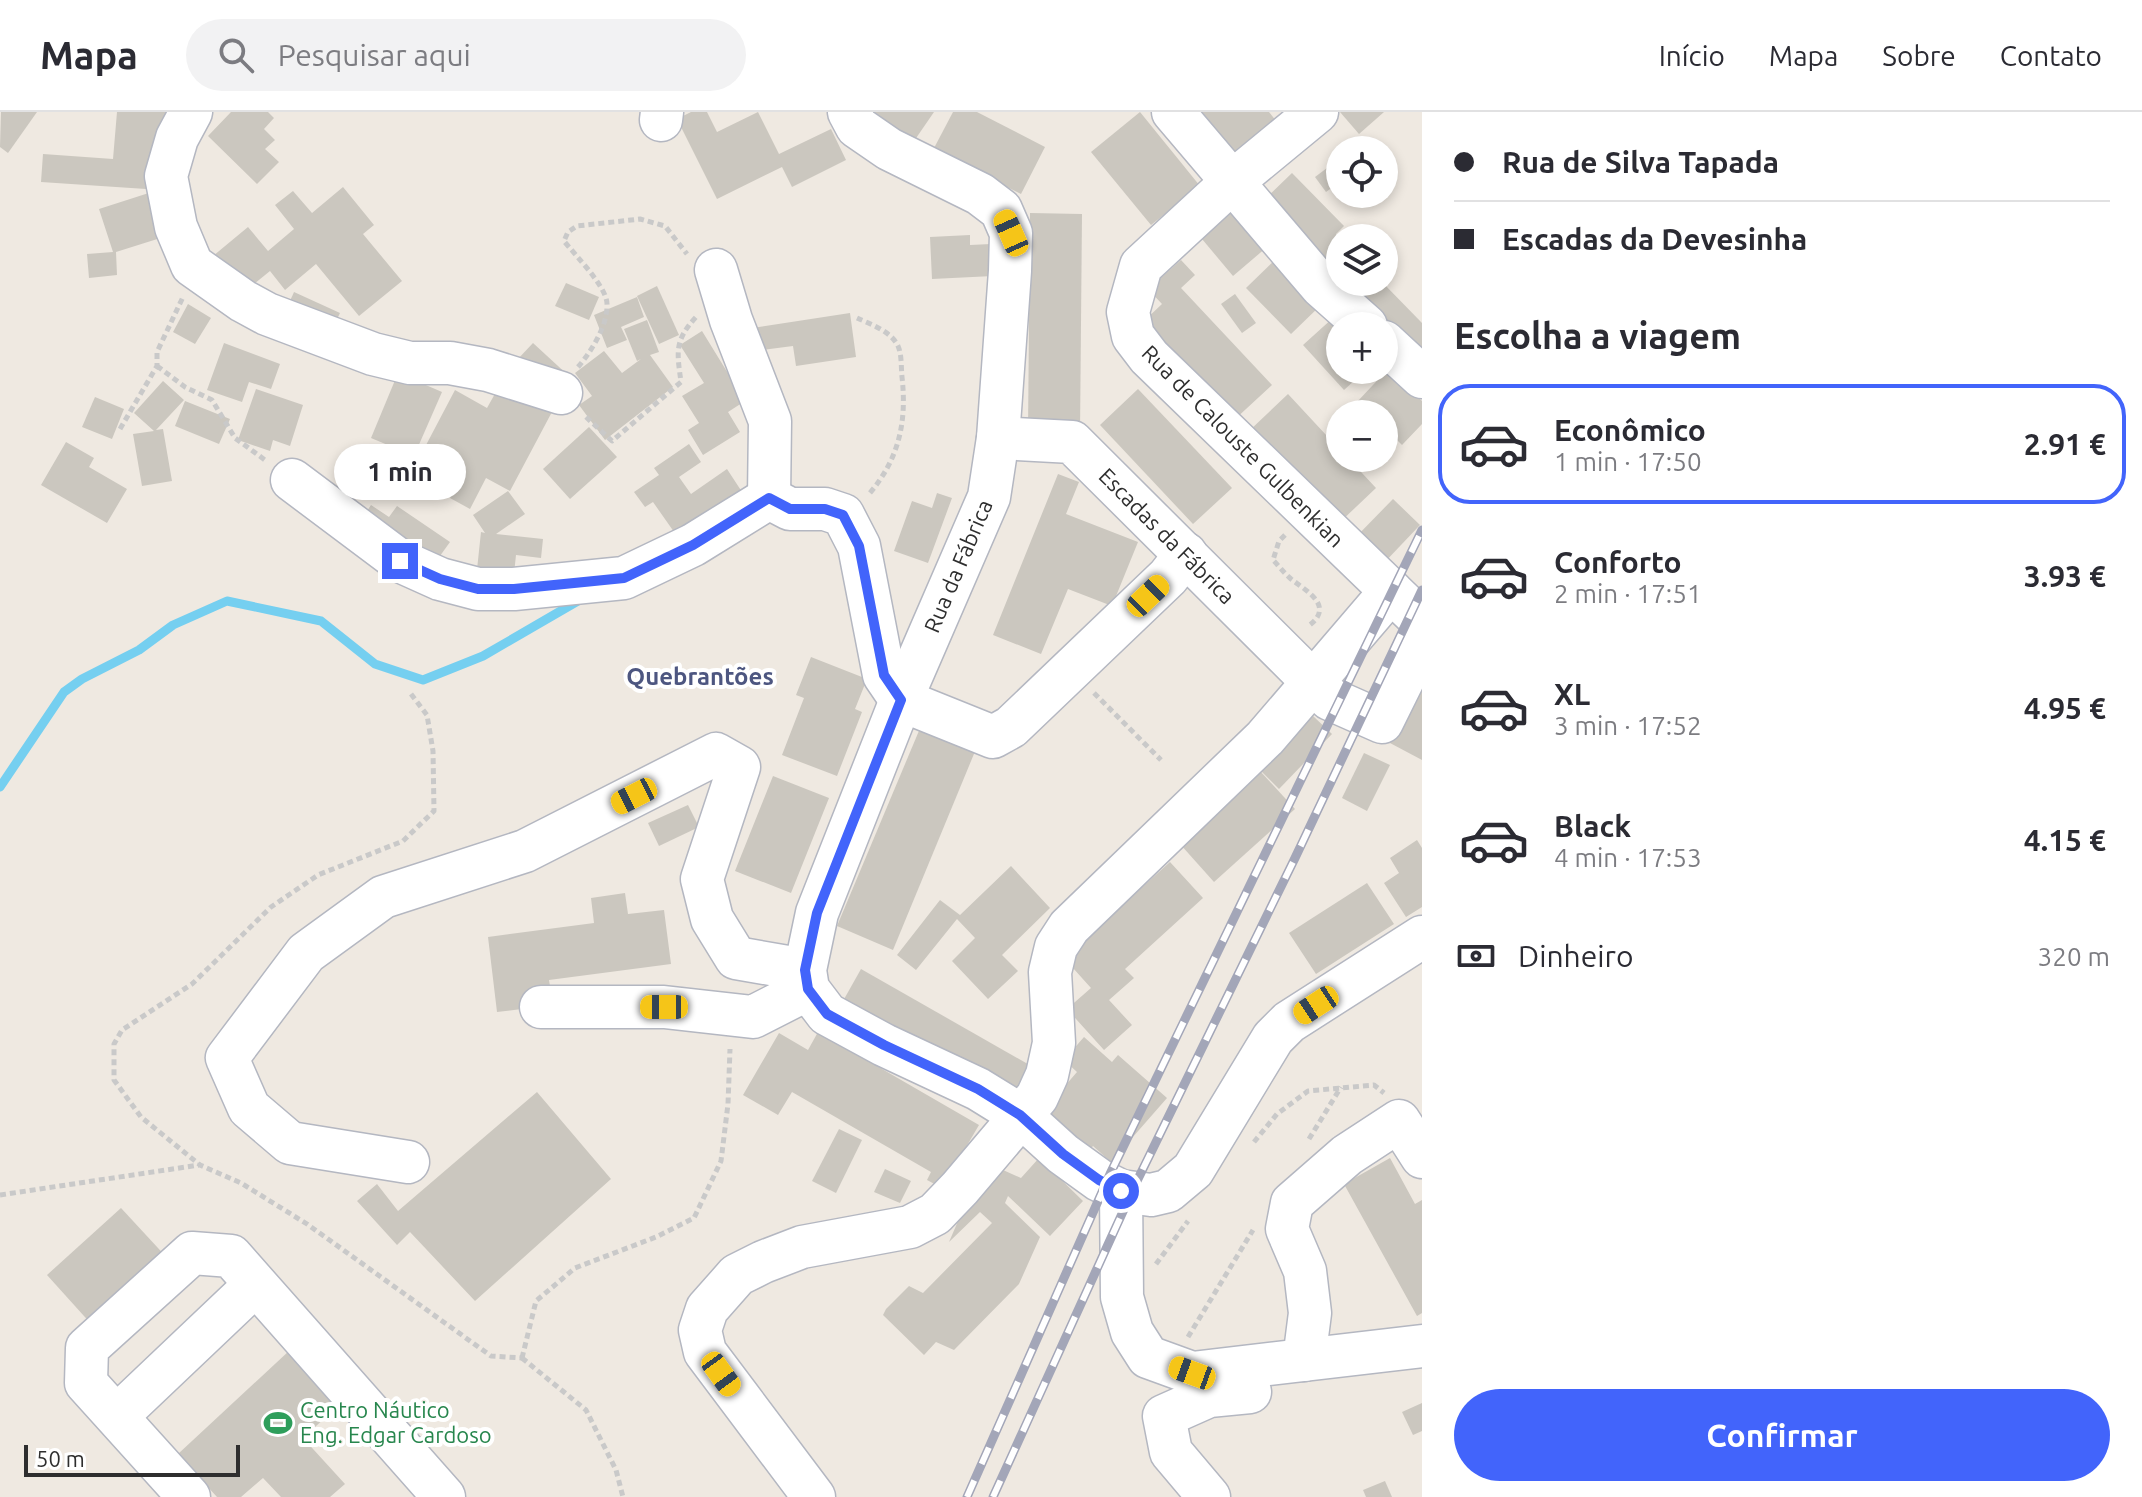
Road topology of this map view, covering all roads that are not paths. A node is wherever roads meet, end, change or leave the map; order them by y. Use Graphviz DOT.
graph roads {
  1 [pos="191,112"];
  2 [pos="849,112"];
  3 [pos="1173,112"];
  4 [pos="1317,112"];
  5 [pos="1232,182"];
  6 [pos="706,287"];
  7 [pos="1350,312"];
  8 [pos="1398,355"];
  9 [pos="1422,377"];
  10 [pos="561,393"];
  11 [pos="998,438"];
  12 [pos="292,480"];
  13 [pos="769,498"];
  14 [pos="1186,554"];
  15 [pos="1391,591"];
  16 [pos="1422,621"];
  17 [pos="1422,641"];
  18 [pos="1314,681"];
  19 [pos="901,700"];
  20 [pos="1422,937"];
  21 [pos="806,980"];
  22 [pos="541,1007"];
  23 [pos="1020,1115"];
  24 [pos="1422,1157"];
  25 [pos="408,1162"];
  26 [pos="1121,1191"];
  27 [pos="255,1285"];
  28 [pos="1422,1346"];
  29 [pos="1304,1360"];
  30 [pos="1422,1373"];
  31 [pos="117,1416"];
  32 [pos="189,1497"];
  33 [pos="444,1497"];
  34 [pos="814,1497"];
  35 [pos="1209,1497"];
  1 -- 10 [label="street"];
  2 -- 11 [label="street, Rua da Fábrica"];
  3 -- 5 [label="street"];
  4 -- 5 [label="street, Rua de Calouste Gulbenkian"];
  5 -- 7 [label="street"];
  5 -- 15 [label="street, Rua de Calouste Gulbenkian"];
  6 -- 13 [label="street"];
  8 -- 9 [label="street"];
  11 -- 14 [label="street, Escadas da Fábrica"];
  11 -- 19 [label="street, Rua da Fábrica"];
  12 -- 13 [label="street"];
  13 -- 19 [label="street"];
  14 -- 18 [label="street, Escadas da Fábrica"];
  14 -- 19 [label="street"];
  15 -- 16 [label="street, Rua de Calouste Gulbenkian"];
  15 -- 18 [label="street"];
  17 -- 18 [label="street"];
  18 -- 23 [label="street"];
  19 -- 21 [label="street, Rua da Fábrica"];
  20 -- 26 [label="street"];
  21 -- 22 [label="street"];
  21 -- 23 [label="street"];
  21 -- 25 [label="street"];
  23 -- 26 [label="street"];
  23 -- 34 [label="street"];
  24 -- 29 [label="street"];
  26 -- 29 [label="street"];
  27 -- 31 [label="street"];
  27 -- 31 [label="street"];
  27 -- 33 [label="street"];
  28 -- 29 [label="street"];
  30 -- 35 [label="street"];
  31 -- 32 [label="street"];
}
